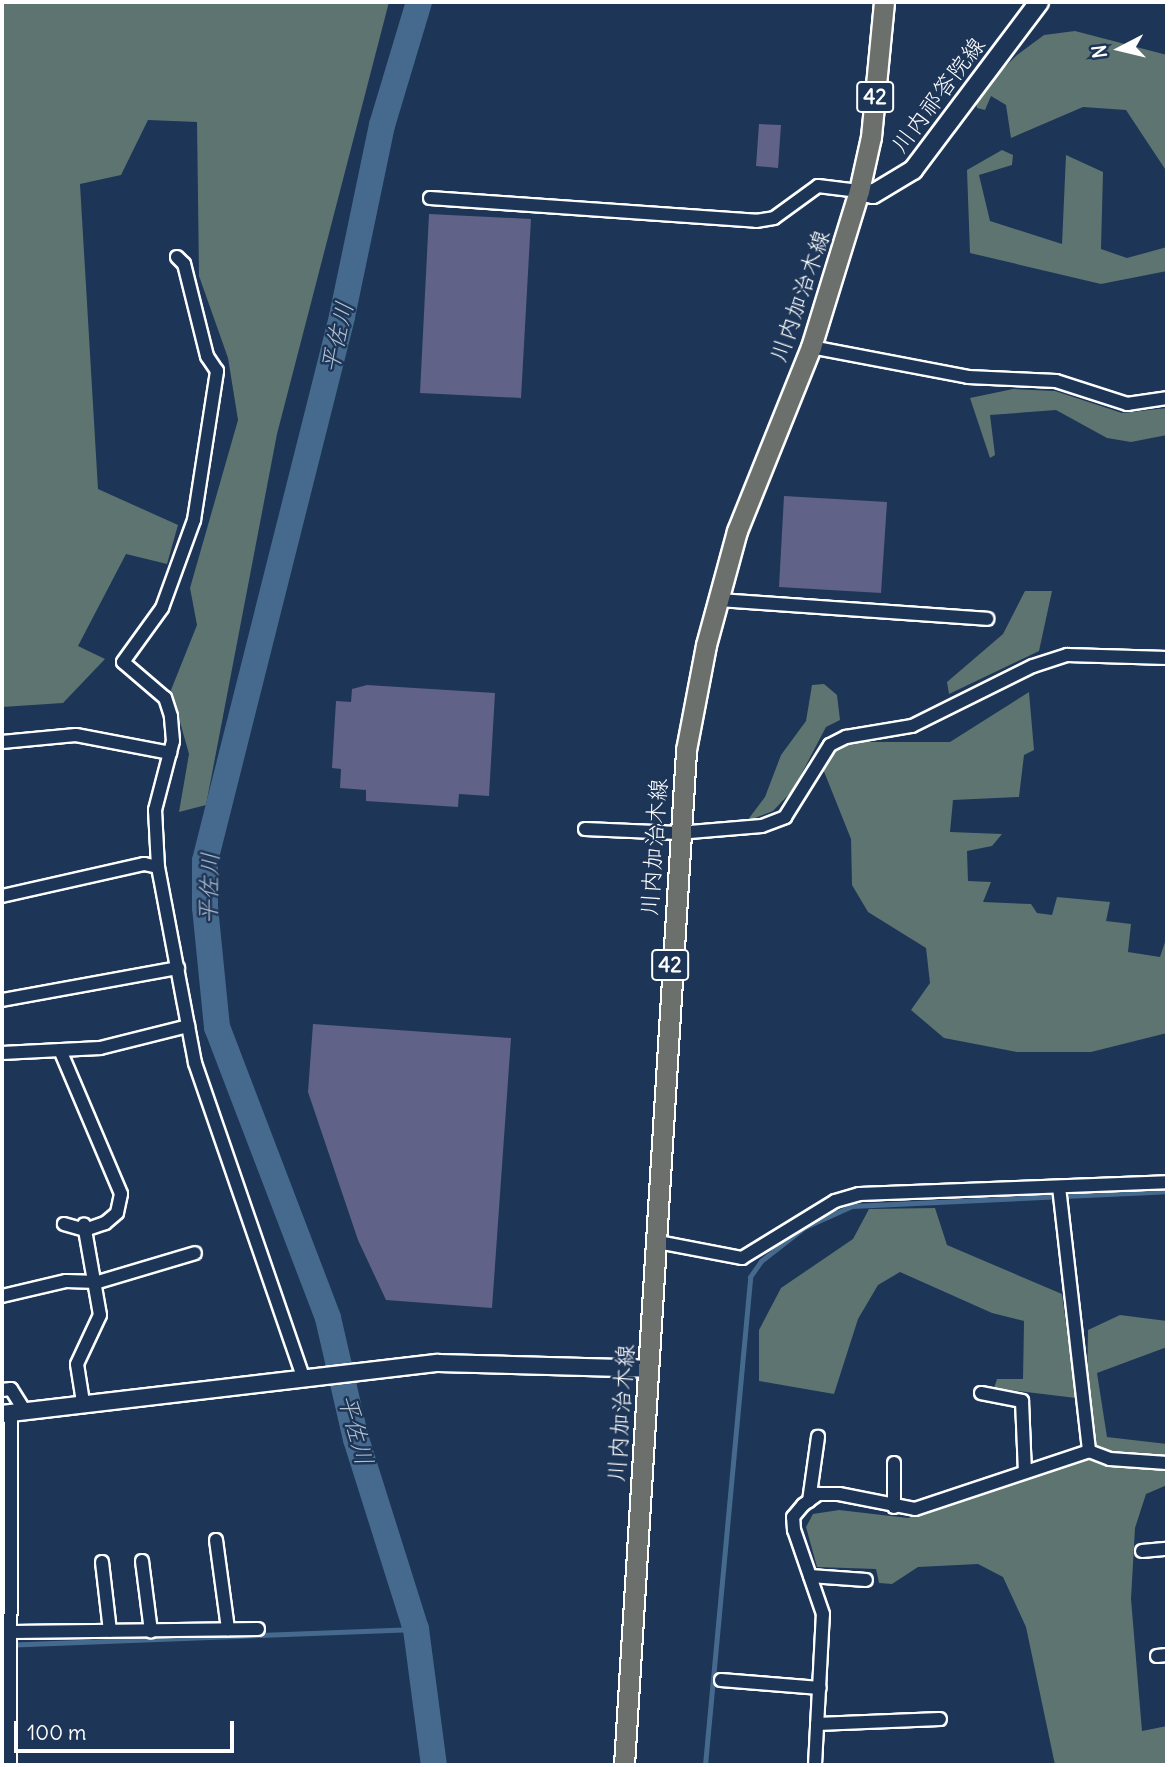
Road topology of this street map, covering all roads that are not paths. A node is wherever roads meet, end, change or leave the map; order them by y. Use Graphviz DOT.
graph roads {
  1 [pos="884,2"];
  2 [pos="1039,2"];
  3 [pos="859,191"];
  4 [pos="430,198"];
  5 [pos="177,257"];
  6 [pos="811,346"];
  7 [pos="1167,398"];
  8 [pos="718,600"];
  9 [pos="988,619"];
  10 [pos="1167,658"];
  11 [pos="2,742"];
  12 [pos="170,753"];
  13 [pos="585,829"];
  14 [pos="678,833"];
  15 [pos="158,867"];
  16 [pos="2,896"];
  17 [pos="178,968"];
  18 [pos="2,1000"];
  19 [pos="188,1026"];
  20 [pos="60,1050"];
  21 [pos="2,1053"];
  22 [pos="1167,1182"];
  23 [pos="1060,1192"];
  24 [pos="64,1224"];
  25 [pos="84,1225"];
  26 [pos="657,1242"];
  27 [pos="195,1253"];
  28 [pos="98,1282"];
  29 [pos="2,1296"];
  30 [pos="649,1369"];
  31 [pos="307,1375"];
  32 [pos="2,1390"];
  33 [pos="981,1392"];
  34 [pos="83,1402"];
  35 [pos="12,1413"];
  36 [pos="818,1437"];
  37 [pos="1089,1451"];
  38 [pos="894,1463"];
  39 [pos="1167,1463"];
  40 [pos="1025,1472"];
  41 [pos="809,1501"];
  42 [pos="894,1507"];
  43 [pos="216,1540"];
  44 [pos="1167,1549"];
  45 [pos="1142,1551"];
  46 [pos="142,1561"];
  47 [pos="102,1562"];
  48 [pos="810,1576"];
  49 [pos="866,1580"];
  50 [pos="228,1629"];
  51 [pos="258,1629"];
  52 [pos="151,1630"];
  53 [pos="110,1631"];
  54 [pos="12,1640"];
  55 [pos="721,1680"];
  56 [pos="820,1688"];
  57 [pos="940,1719"];
  58 [pos="817,1724"];
  59 [pos="10,1765"];
  60 [pos="624,1765"];
  61 [pos="815,1765"];
  1 -- 3 [label="main road, 川内加治木線 / 42"];
  2 -- 3 [label="main road, 川内祁答院線"];
  3 -- 4 [label="street"];
  3 -- 6 [label="main road, 川内加治木線 / 42"];
  5 -- 12 [label="street"];
  6 -- 7 [label="street"];
  6 -- 8 [label="main road, 川内加治木線 / 42"];
  8 -- 9 [label="street"];
  8 -- 14 [label="main road, 川内加治木線 / 42"];
  10 -- 14 [label="street"];
  11 -- 12 [label="street"];
  12 -- 15 [label="street"];
  13 -- 14 [label="street"];
  14 -- 26 [label="main road, 川内加治木線 / 42"];
  15 -- 16 [label="street"];
  15 -- 17 [label="street"];
  17 -- 18 [label="street"];
  17 -- 19 [label="street"];
  19 -- 20 [label="street"];
  19 -- 31 [label="street"];
  20 -- 21 [label="street"];
  20 -- 25 [label="street"];
  22 -- 23 [label="street"];
  23 -- 26 [label="street"];
  23 -- 37 [label="street"];
  24 -- 25 [label="street"];
  25 -- 28 [label="street"];
  26 -- 30 [label="main road, 川内加治木線 / 42"];
  27 -- 28 [label="street"];
  28 -- 29 [label="street"];
  28 -- 34 [label="street"];
  30 -- 31 [label="street"];
  30 -- 60 [label="main road, 川内加治木線 / 42"];
  31 -- 34 [label="street"];
  32 -- 35 [label="street"];
  33 -- 40 [label="street"];
  34 -- 35 [label="street"];
  35 -- 54 [label="street"];
  36 -- 41 [label="street"];
  37 -- 39 [label="street"];
  37 -- 40 [label="street"];
  38 -- 42 [label="street"];
  40 -- 42 [label="street"];
  41 -- 42 [label="street"];
  41 -- 48 [label="street"];
  43 -- 50 [label="street"];
  44 -- 45 [label="street"];
  46 -- 52 [label="street"];
  47 -- 53 [label="street"];
  48 -- 49 [label="street"];
  48 -- 56 [label="street"];
  50 -- 51 [label="street"];
  50 -- 52 [label="street"];
  52 -- 53 [label="street"];
  53 -- 54 [label="street"];
  54 -- 59 [label="street"];
  55 -- 56 [label="street"];
  56 -- 58 [label="street"];
  57 -- 58 [label="street"];
  58 -- 61 [label="street"];
}
